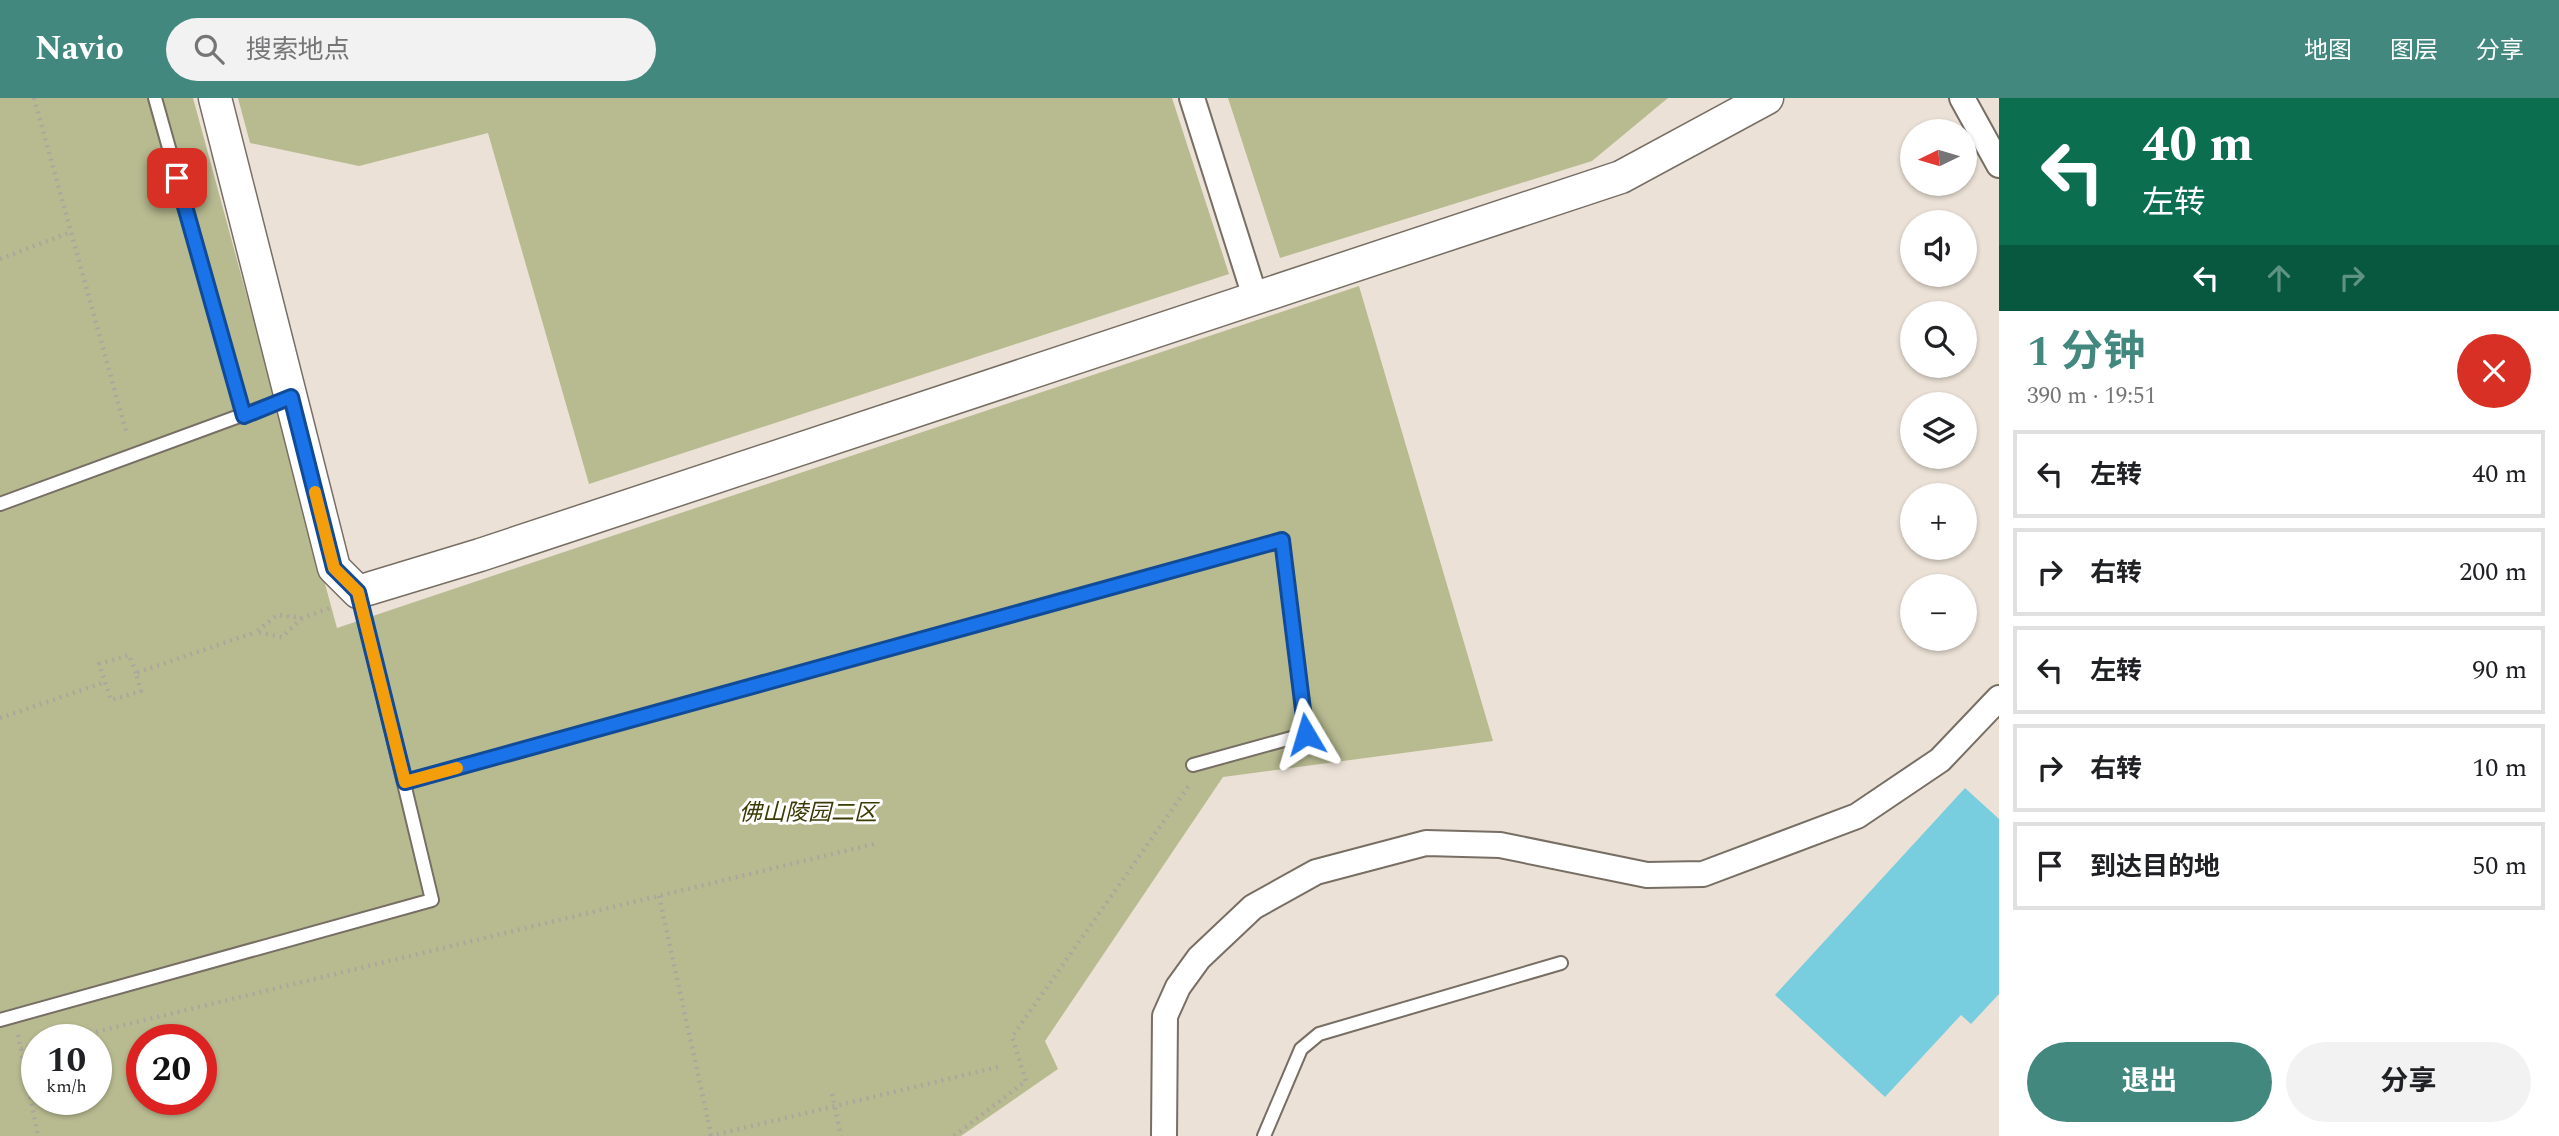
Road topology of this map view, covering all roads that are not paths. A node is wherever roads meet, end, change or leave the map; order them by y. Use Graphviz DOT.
graph roads {
  1 [pos="155,98"];
  2 [pos="215,98"];
  3 [pos="1192,98"];
  4 [pos="1767,98"];
  5 [pos="1962,98"];
  6 [pos="1999,164"];
  7 [pos="1256,300"];
  8 [pos="291,397"];
  9 [pos="244,416"];
  10 [pos="0,504"];
  11 [pos="358,592"];
  12 [pos="1999,698"];
  13 [pos="1198,764"];
  14 [pos="405,782"];
  15 [pos="1561,962"];
  16 [pos="0,1020"];
  17 [pos="1164,1136"];
  18 [pos="1264,1136"];
  1 -- 9 [label="lane"];
  2 -- 8 [label="street"];
  3 -- 7 [label="street"];
  4 -- 7 [label="street"];
  5 -- 6 [label="street"];
  7 -- 11 [label="street"];
  8 -- 9 [label="lane"];
  8 -- 11 [label="street"];
  9 -- 10 [label="lane"];
  11 -- 14 [label="lane"];
  12 -- 17 [label="street"];
  13 -- 14 [label="lane"];
  14 -- 16 [label="lane"];
  15 -- 18 [label="lane"];
}
